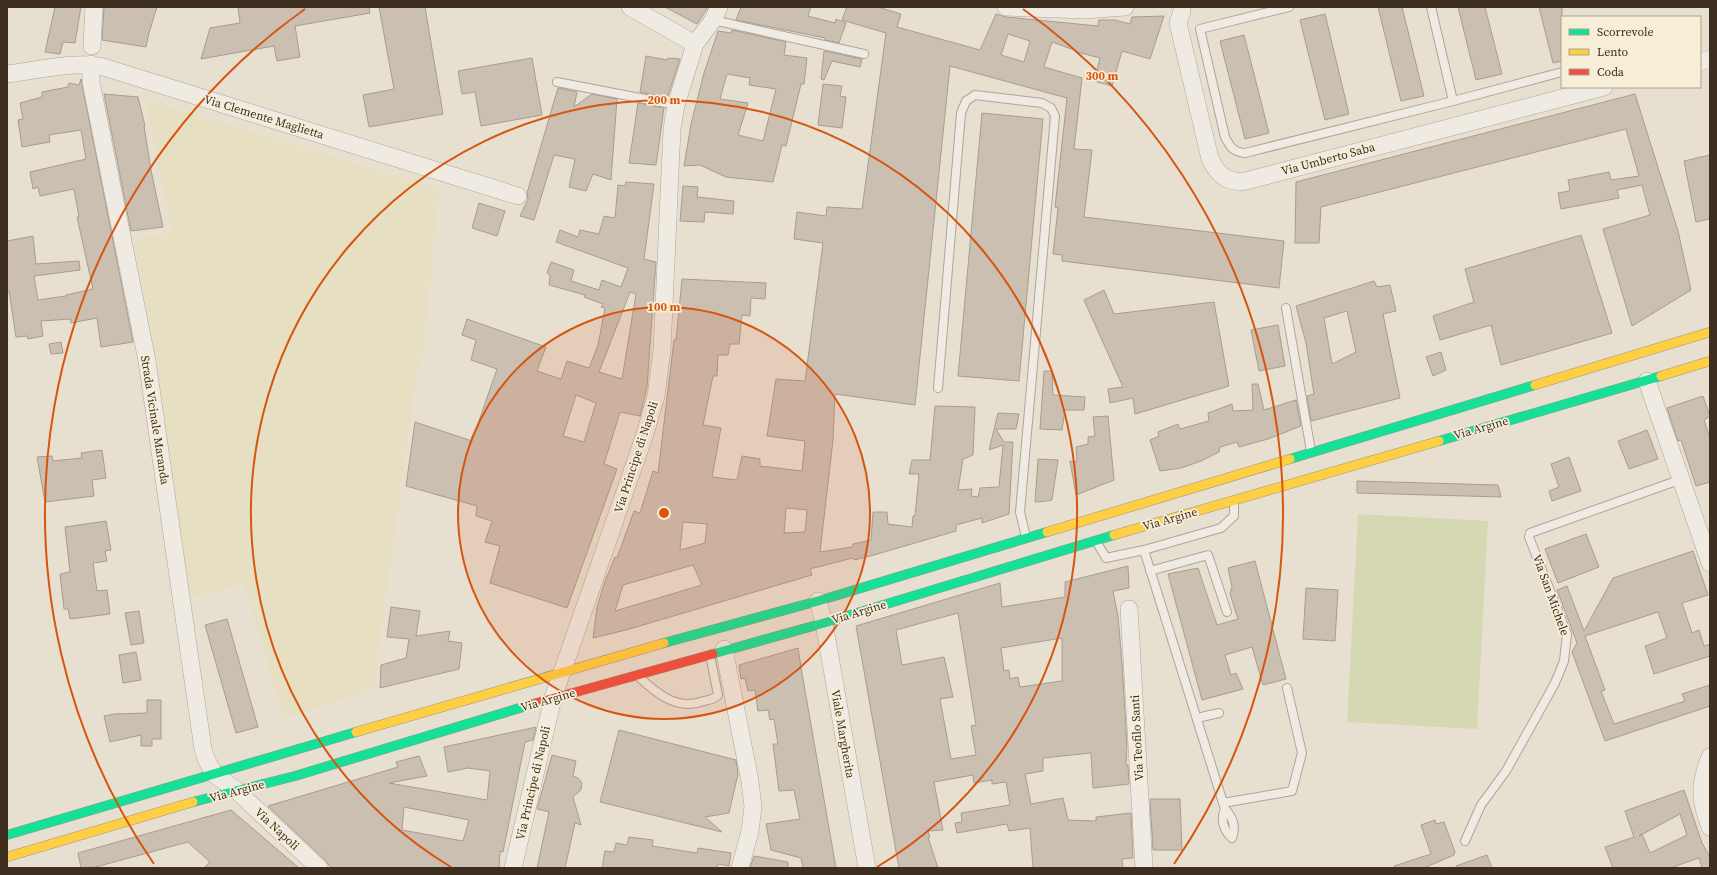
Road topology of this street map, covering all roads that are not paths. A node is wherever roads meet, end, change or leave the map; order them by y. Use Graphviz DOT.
graph roads {
  1 [pos="94,7"];
  2 [pos="630,7"];
  3 [pos="1006,7"];
  4 [pos="1126,7"];
  5 [pos="1289,7"];
  6 [pos="1431,7"];
  7 [pos="1182,8"];
  8 [pos="716,14"];
  9 [pos="695,44"];
  10 [pos="92,46"];
  11 [pos="864,54"];
  12 [pos="91,64"];
  13 [pos="1561,72"];
  14 [pos="7,74"];
  15 [pos="557,82"];
  16 [pos="1600,88"];
  17 [pos="1454,102"];
  18 [pos="676,105"];
  19 [pos="518,196"];
  20 [pos="1286,308"];
  21 [pos="1710,332"];
  22 [pos="1710,361"];
  23 [pos="1647,381"];
  24 [pos="938,388"];
  25 [pos="1311,452"];
  26 [pos="1682,479"];
  27 [pos="1234,501"];
  28 [pos="1026,537"];
  29 [pos="1095,540"];
  30 [pos="1144,550"];
  31 [pos="1710,563"];
  32 [pos="1150,571"];
  33 [pos="818,601"];
  34 [pos="1129,608"];
  35 [pos="1227,612"];
  36 [pos="824,623"];
  37 [pos="716,651"];
  38 [pos="561,673"];
  39 [pos="637,676"];
  40 [pos="1287,688"];
  41 [pos="553,698"];
  42 [pos="1219,713"];
  43 [pos="1197,718"];
  44 [pos="1710,757"];
  45 [pos="215,775"];
  46 [pos="236,790"];
  47 [pos="1710,827"];
  48 [pos="7,836"];
  49 [pos="1465,841"];
  50 [pos="7,857"];
  51 [pos="319,868"];
  52 [pos="513,868"];
  53 [pos="740,868"];
  54 [pos="867,868"];
  55 [pos="1144,868"];
  1 -- 10 [label="street"];
  2 -- 9 [label="street"];
  3 -- 4 [label="street"];
  5 -- 17 [label="lane, Via Umberto Saba"];
  6 -- 17 [label="lane"];
  7 -- 16 [label="street, Via Umberto Saba"];
  8 -- 9 [label="street, Via Principe di Napoli"];
  8 -- 11 [label="lane"];
  9 -- 18 [label="street, Via Principe di Napoli"];
  12 -- 14 [label="street, Via Clemente Maglietta"];
  12 -- 19 [label="street, Via Clemente Maglietta"];
  12 -- 45 [label="street, Strada Vicinale Maranda"];
  13 -- 17 [label="lane, Via Umberto Saba"];
  15 -- 18 [label="lane"];
  18 -- 38 [label="street, Via Principe di Napoli"];
  20 -- 25 [label="lane"];
  21 -- 25 [label="street, Via Argine"];
  22 -- 23 [label="street, Via Argine"];
  23 -- 26 [label="street"];
  23 -- 27 [label="street, Via Argine"];
  24 -- 28 [label="lane"];
  25 -- 28 [label="street, Via Argine"];
  26 -- 31 [label="street"];
  26 -- 49 [label="lane, Via San Michele"];
  27 -- 29 [label="street, Via Argine"];
  27 -- 30 [label="lane"];
  28 -- 33 [label="street, Via Argine"];
  29 -- 30 [label="lane"];
  29 -- 36 [label="street, Via Argine"];
  30 -- 32 [label="lane"];
  32 -- 35 [label="lane"];
  32 -- 43 [label="lane"];
  33 -- 36 [label="street, Viale Margherita"];
  33 -- 38 [label="street, Via Argine"];
  34 -- 55 [label="street, Via Teofilo Santi"];
  36 -- 37 [label="street, Via Argine"];
  36 -- 54 [label="street, Viale Margherita"];
  37 -- 39 [label="street, Via Argine"];
  37 -- 39 [label="lane"];
  37 -- 53 [label="street"];
  38 -- 41 [label="street, Via Principe di Napoli"];
  38 -- 45 [label="street, Via Argine"];
  39 -- 41 [label="street, Via Argine"];
  40 -- 43 [label="lane"];
  41 -- 46 [label="street, Via Argine"];
  41 -- 52 [label="street, Via Principe di Napoli"];
  42 -- 43 [label="lane"];
  44 -- 47 [label="street"];
  45 -- 46 [label="street, Via Napoli"];
  45 -- 48 [label="street, Via Argine"];
  46 -- 50 [label="street, Via Argine"];
  46 -- 51 [label="street, Via Napoli"];
}
